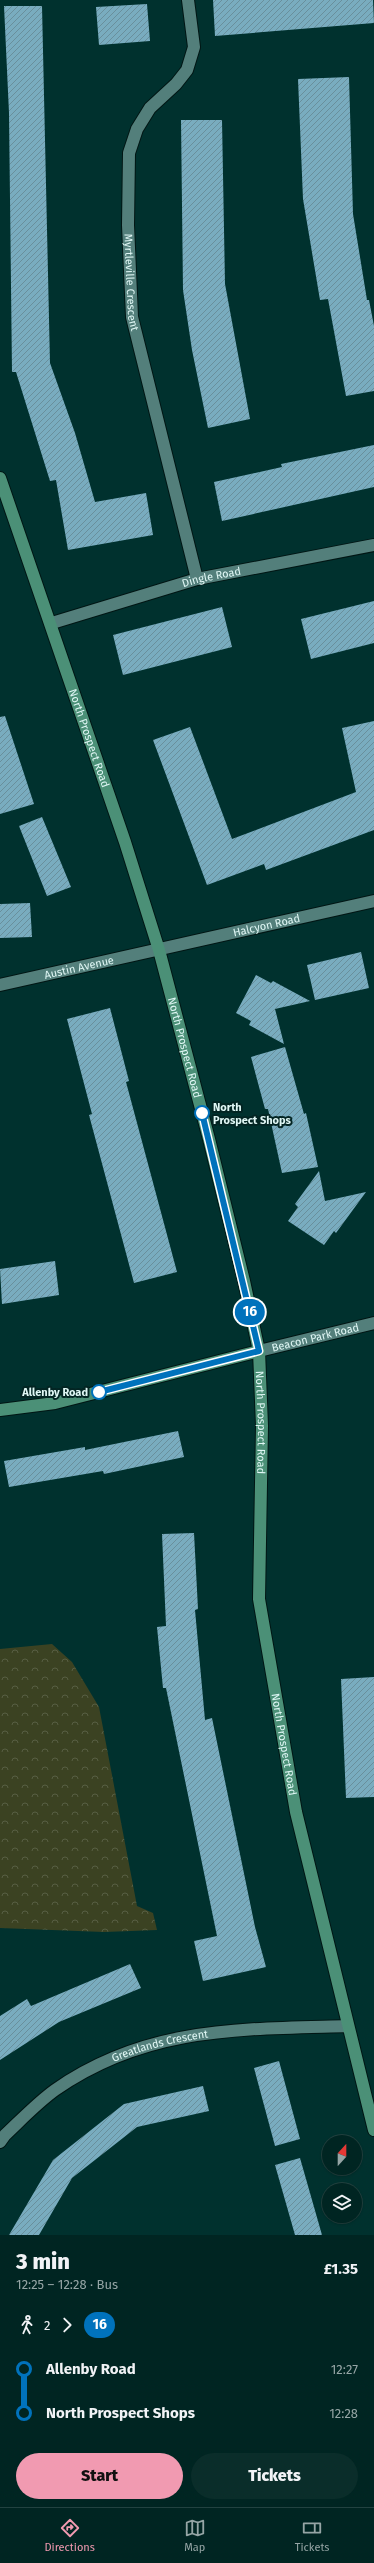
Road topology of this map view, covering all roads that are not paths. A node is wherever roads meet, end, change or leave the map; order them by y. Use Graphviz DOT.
graph roads {
  1 [pos="188,0"];
  2 [pos="0,478"];
  3 [pos="374,545"];
  4 [pos="197,579"];
  5 [pos="52,623"];
  6 [pos="374,901"];
  7 [pos="159,950"];
  8 [pos="0,985"];
  9 [pos="374,1323"];
  10 [pos="259,1351"];
  11 [pos="0,1410"];
  12 [pos="348,2026"];
  13 [pos="369,2091"];
  14 [pos="374,2130"];
  15 [pos="2,2136"];
  1 -- 4 [label="street, Myrtleville Crescent"];
  2 -- 5 [label="street, North Prospect Road"];
  3 -- 4 [label="street, Dingle Road"];
  4 -- 5 [label="street, Dingle Road"];
  5 -- 7 [label="street, North Prospect Road"];
  6 -- 7 [label="street, Halcyon Road"];
  7 -- 8 [label="street, Austin Avenue"];
  7 -- 10 [label="street, North Prospect Road"];
  9 -- 10 [label="street, Beacon Park Road"];
  10 -- 11 [label="street, Beacon Park Road"];
  10 -- 12 [label="street, North Prospect Road"];
  12 -- 13 [label="street, North Prospect Road"];
  12 -- 15 [label="street, Greatlands Crescent"];
  13 -- 14 [label="street, North Prospect Road"];
}
